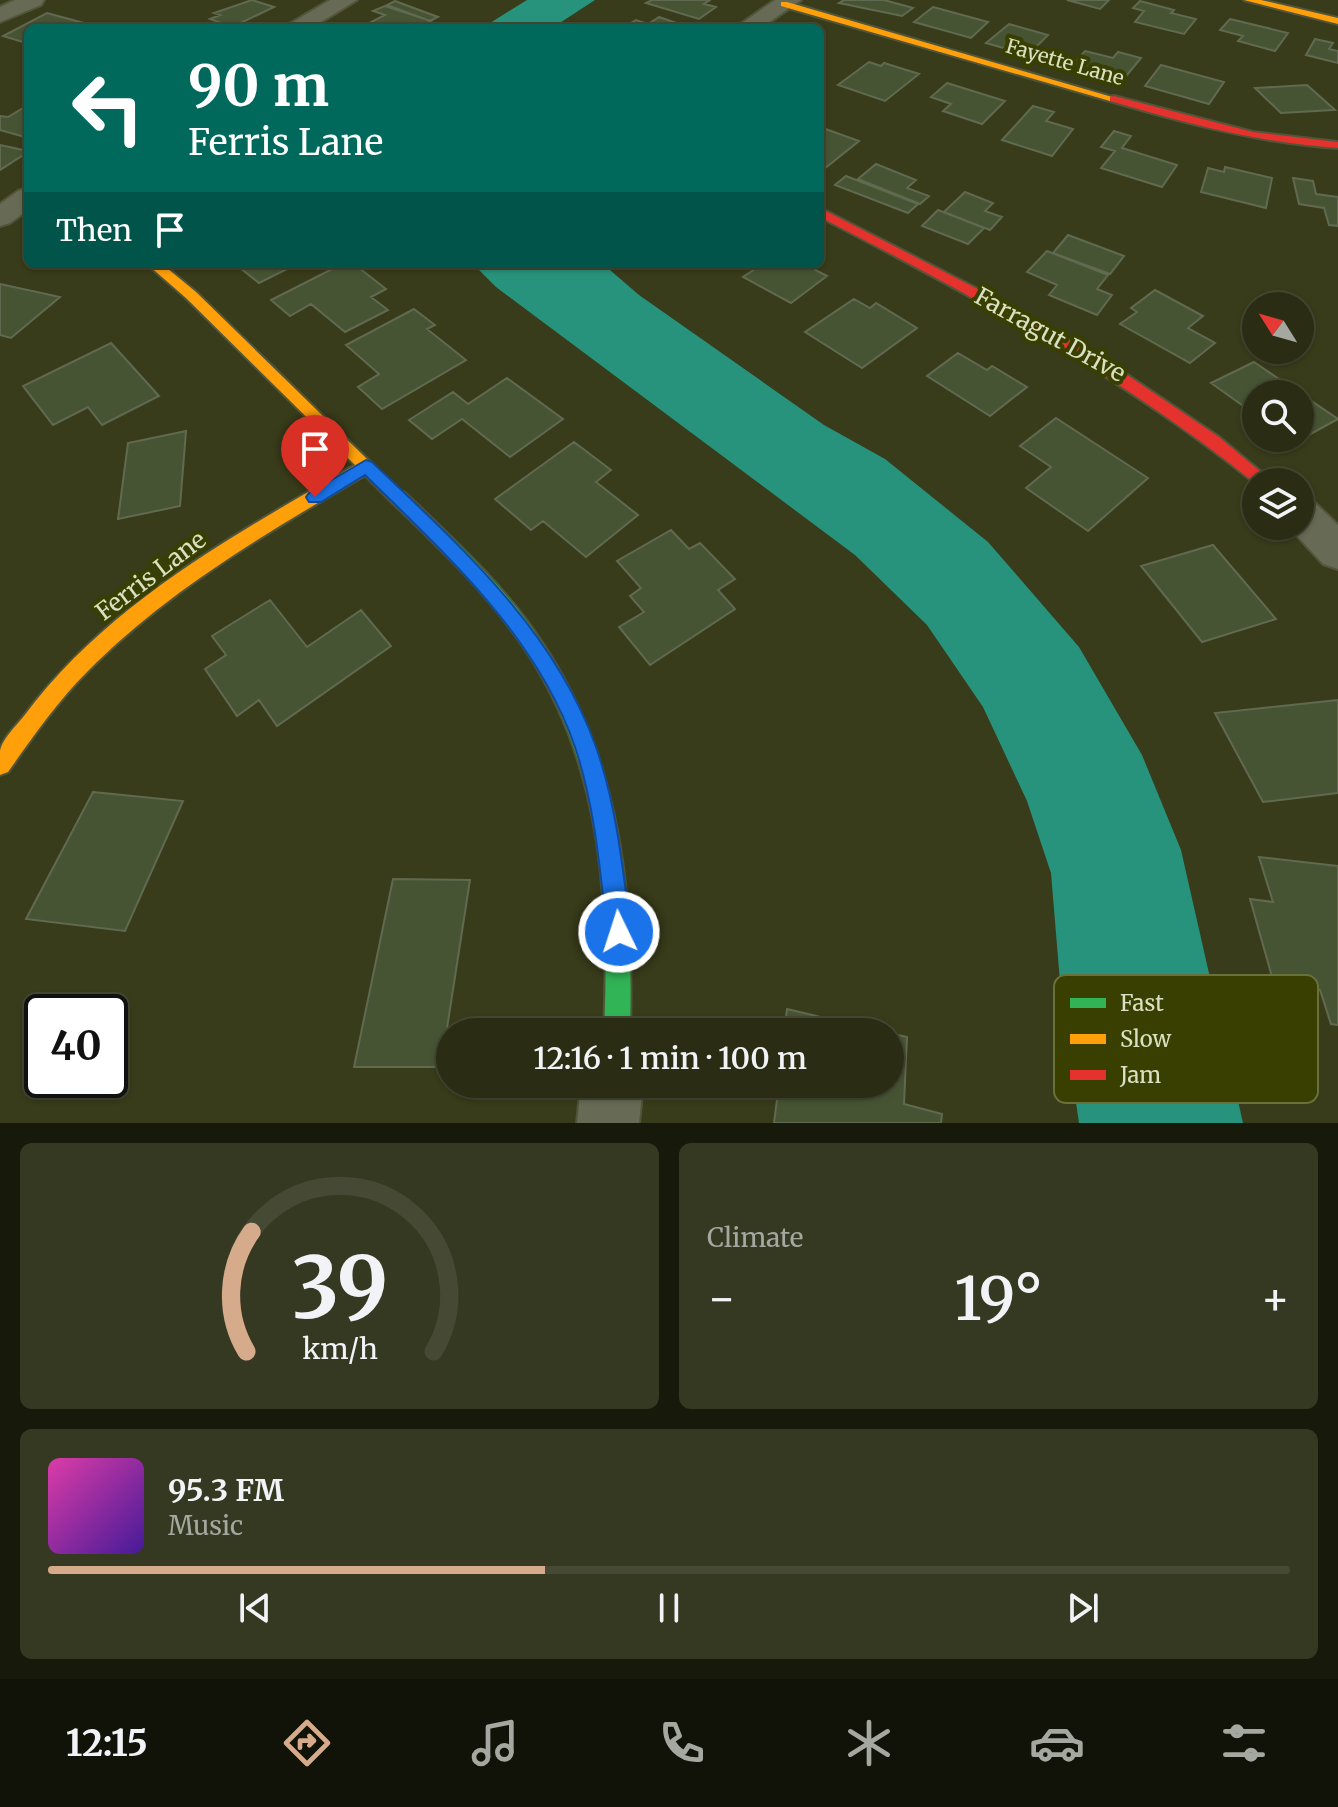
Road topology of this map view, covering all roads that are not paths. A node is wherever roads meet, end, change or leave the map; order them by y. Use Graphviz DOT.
graph roads {
  1 [pos="33,0"];
  2 [pos="346,0"];
  3 [pos="1249,0"];
  4 [pos="787,2"];
  5 [pos="0,15"];
  6 [pos="1338,21"];
  7 [pos="301,24"];
  8 [pos="752,24"];
  9 [pos="1338,145"];
  10 [pos="824,214"];
  11 [pos="159,268"];
  12 [pos="366,466"];
  13 [pos="1248,468"];
  14 [pos="1316,516"];
  15 [pos="1338,552"];
  16 [pos="0,765"];
  17 [pos="618,1018"];
  18 [pos="611,1098"];
  19 [pos="608,1123"];
  1 -- 5 [label="street"];
  2 -- 7 [label="street"];
  3 -- 6 [label="street"];
  4 -- 8 [label="street"];
  4 -- 9 [label="street, Fayette Lane"];
  10 -- 13 [label="street, Farragut Drive"];
  11 -- 12 [label="street"];
  12 -- 16 [label="street, Ferris Lane"];
  12 -- 17 [label="street"];
  14 -- 15 [label="street"];
  18 -- 19 [label="street"];
}
